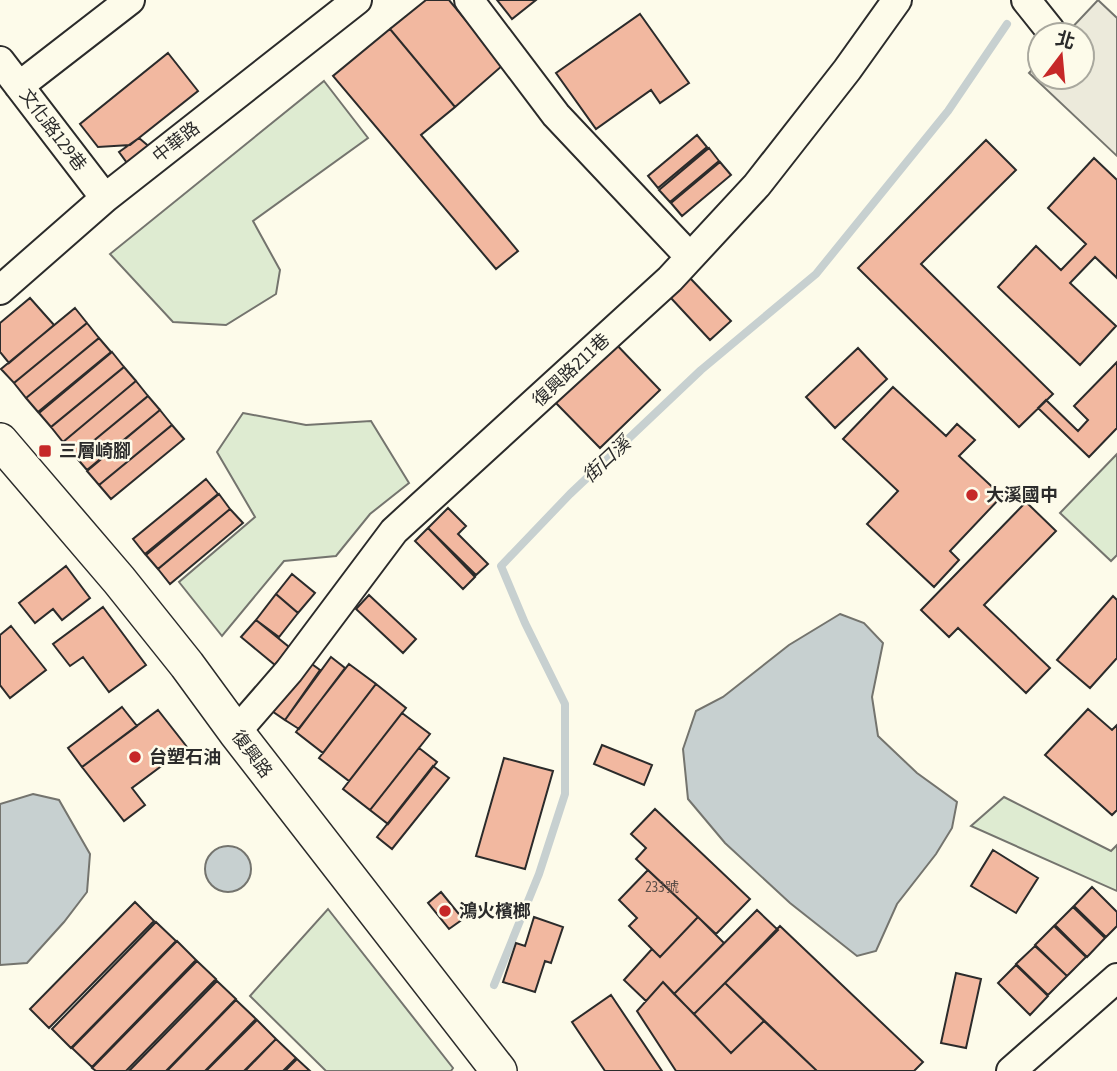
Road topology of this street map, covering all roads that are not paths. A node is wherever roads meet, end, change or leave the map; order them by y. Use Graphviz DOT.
graph roads {
  1 [pos="130,0"];
  2 [pos="357,0"];
  3 [pos="469,0"];
  4 [pos="897,0"];
  5 [pos="1026,0"];
  6 [pos="1043,21"];
  7 [pos="0,61"];
  8 [pos="19,86"];
  9 [pos="105,198"];
  10 [pos="690,257"];
  11 [pos="0,290"];
  12 [pos="0,441"];
  13 [pos="236,732"];
  14 [pos="1117,978"];
  15 [pos="499,1071"];
  16 [pos="1011,1071"];
  1 -- 8 [label="street"];
  2 -- 9 [label="street, 中華路"];
  3 -- 10 [label="street"];
  4 -- 10 [label="street, 復興路211巷"];
  5 -- 6 [label="street"];
  7 -- 8 [label="street, 文化路129巷"];
  8 -- 9 [label="street, 文化路129巷"];
  9 -- 11 [label="street, 中華路"];
  10 -- 13 [label="street, 復興路211巷"];
  12 -- 13 [label="main road, 復興路"];
  13 -- 15 [label="main road, 復興路"];
  14 -- 16 [label="street"];
}
